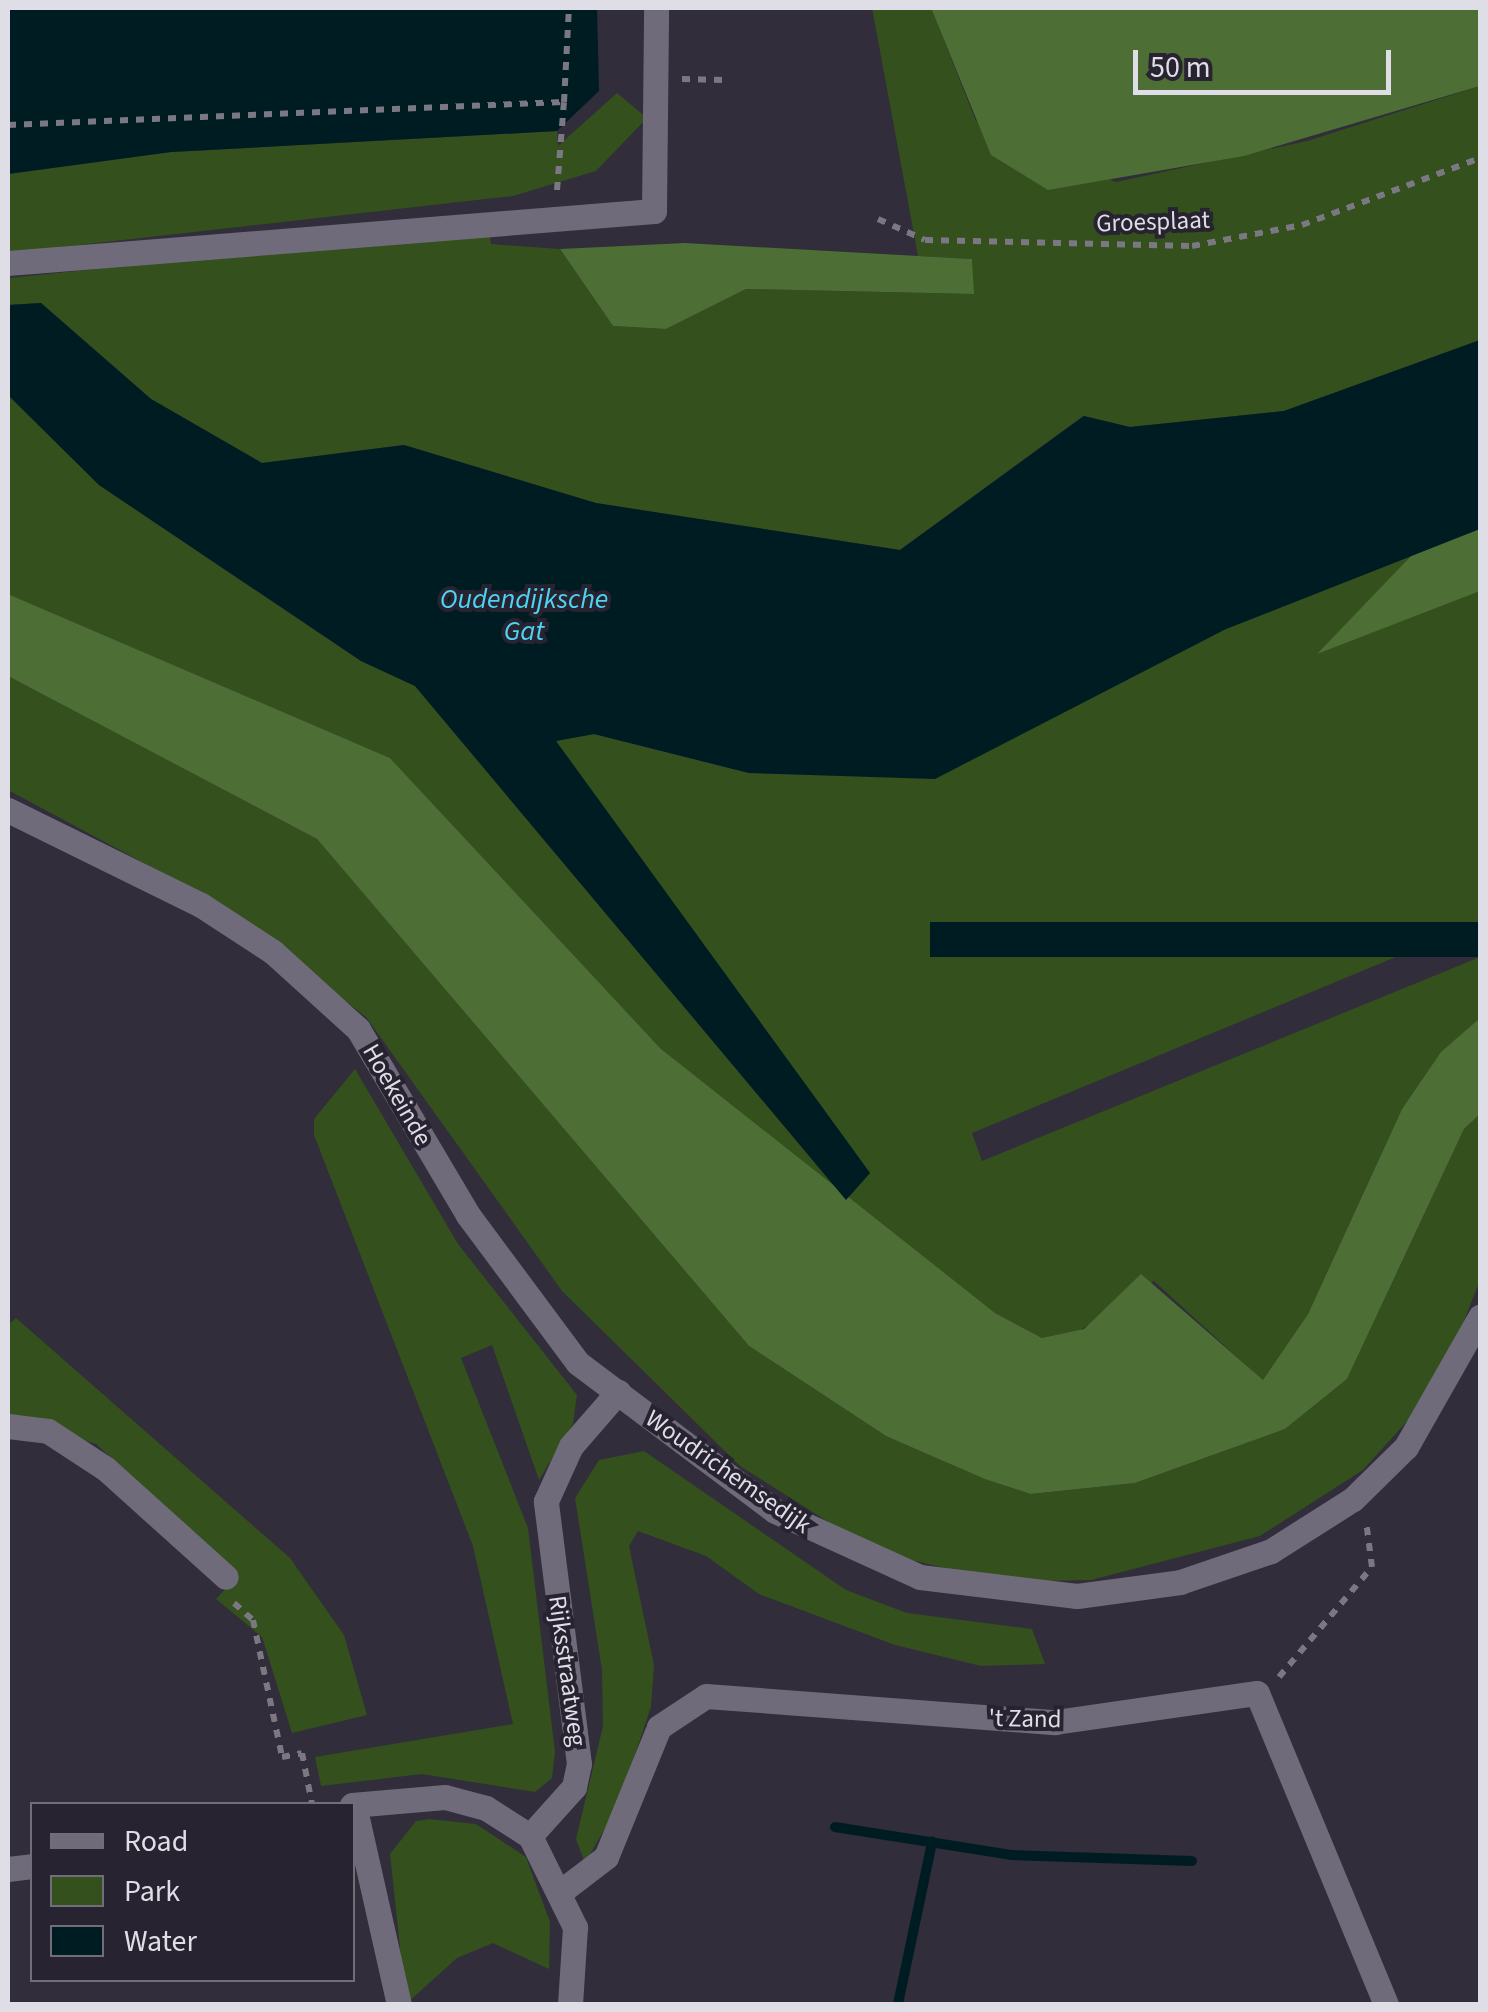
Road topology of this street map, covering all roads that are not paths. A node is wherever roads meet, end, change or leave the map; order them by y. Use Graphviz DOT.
graph roads {
  1 [pos="656,8"];
  2 [pos="8,263"];
  3 [pos="8,810"];
  4 [pos="1480,1317"];
  5 [pos="618,1392"];
  6 [pos="8,1426"];
  7 [pos="226,1577"];
  8 [pos="355,1805"];
  9 [pos="355,1813"];
  10 [pos="530,1836"];
  11 [pos="564,1889"];
  12 [pos="400,2004"];
  13 [pos="570,2004"];
  14 [pos="1386,2004"];
  1 -- 2 [label="street"];
  3 -- 5 [label="street, Hoekeinde"];
  4 -- 5 [label="street, Woudrichemsedijk"];
  5 -- 10 [label="street, Rijksstraatweg"];
  6 -- 7 [label="street"];
  8 -- 10 [label="street"];
  9 -- 12 [label="street"];
  10 -- 11 [label="street"];
  11 -- 13 [label="street"];
  11 -- 14 [label="street, 't Zand"];
}
